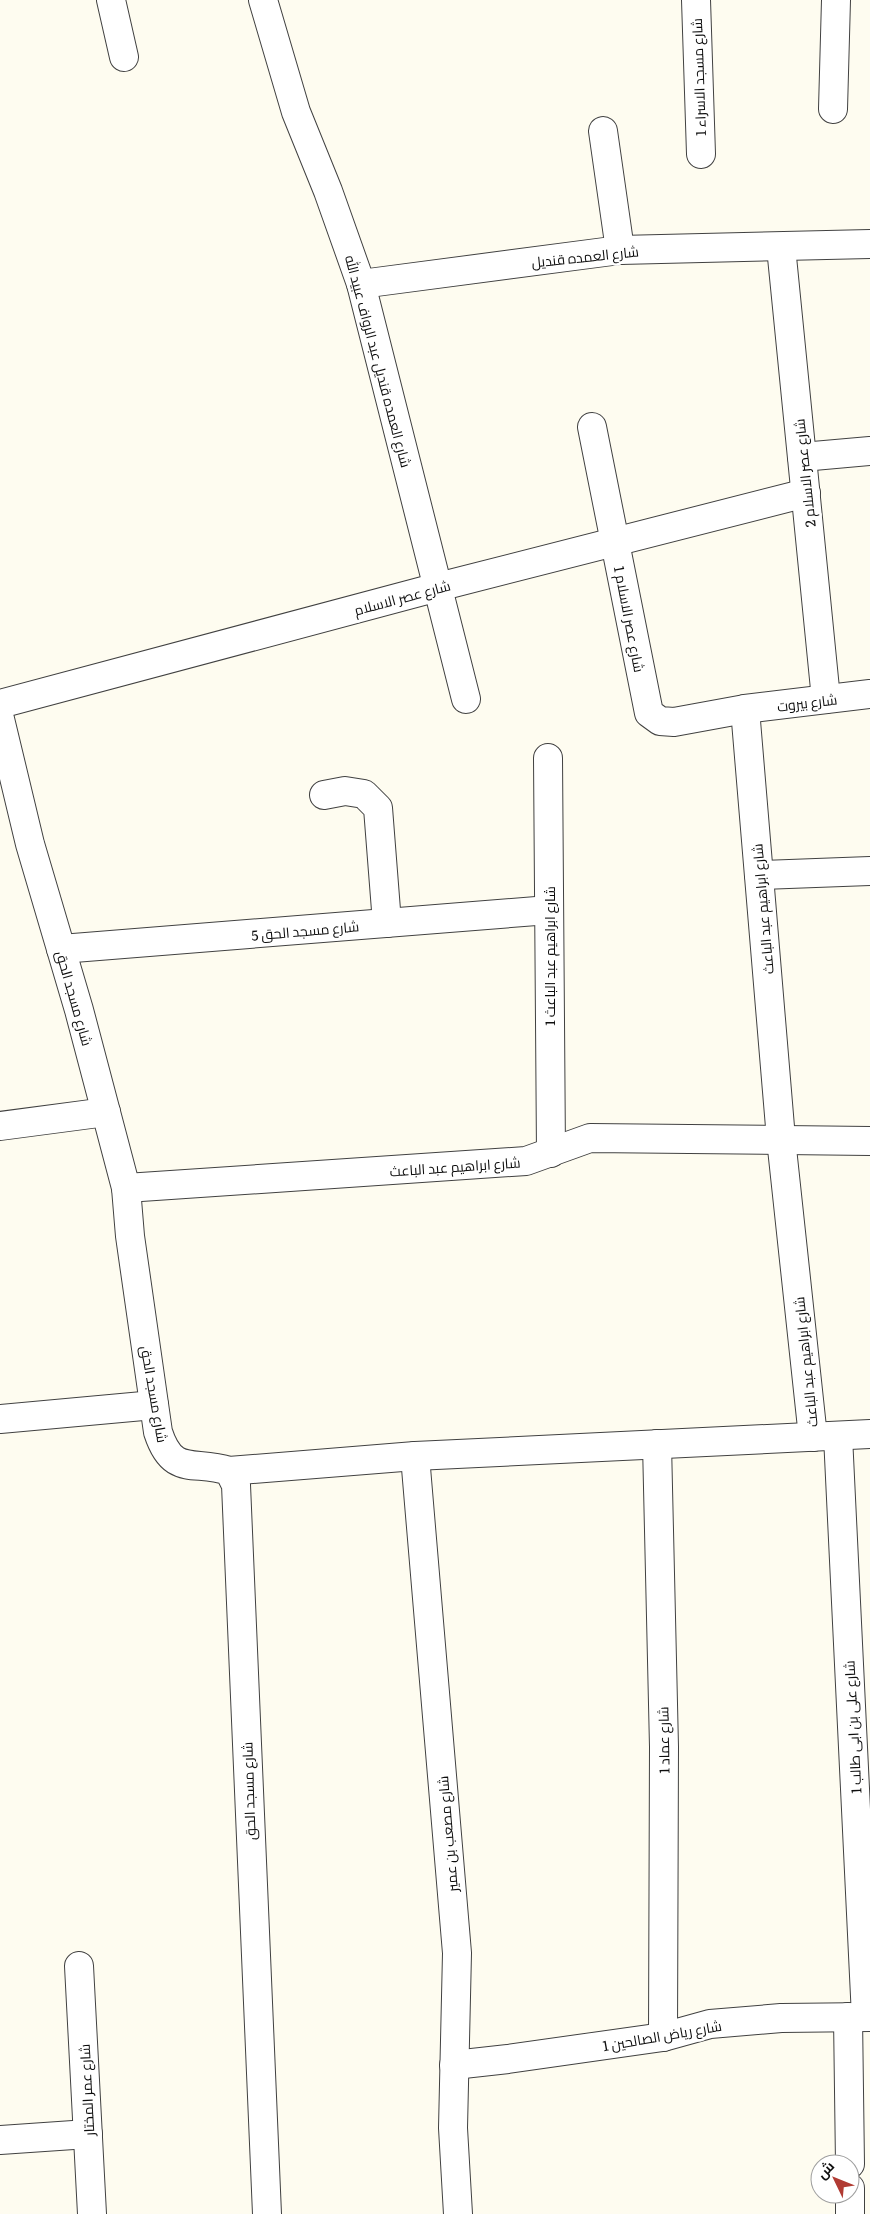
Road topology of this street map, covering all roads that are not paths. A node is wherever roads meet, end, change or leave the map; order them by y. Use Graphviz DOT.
graph roads {
  1 [pos="111,0"];
  2 [pos="263,0"];
  3 [pos="696,0"];
  4 [pos="836,0"];
  5 [pos="124,57"];
  6 [pos="834,110"];
  7 [pos="603,132"];
  8 [pos="700,154"];
  9 [pos="870,244"];
  10 [pos="781,246"];
  11 [pos="620,250"];
  12 [pos="361,284"];
  13 [pos="592,427"];
  14 [pos="870,451"];
  15 [pos="802,457"];
  16 [pos="806,493"];
  17 [pos="615,542"];
  18 [pos="438,587"];
  19 [pos="870,694"];
  20 [pos="466,700"];
  21 [pos="826,700"];
  22 [pos="0,704"];
  23 [pos="745,709"];
  24 [pos="0,719"];
  25 [pos="548,758"];
  26 [pos="324,795"];
  27 [pos="870,871"];
  28 [pos="759,875"];
  29 [pos="549,910"];
  30 [pos="387,923"];
  31 [pos="62,949"];
  32 [pos="106,1112"];
  33 [pos="0,1126"];
  34 [pos="781,1139"];
  35 [pos="870,1141"];
  36 [pos="551,1153"];
  37 [pos="126,1188"];
  38 [pos="154,1405"];
  39 [pos="0,1419"];
  40 [pos="870,1434"];
  41 [pos="826,1436"];
  42 [pos="658,1444"];
  43 [pos="415,1456"];
  44 [pos="229,1471"];
  45 [pos="79,1966"];
  46 [pos="861,2017"];
  47 [pos="663,2036"];
  48 [pos="454,2065"];
  49 [pos="88,2134"];
  50 [pos="0,2140"];
  51 [pos="851,2154"];
  52 [pos="92,2214"];
  53 [pos="267,2214"];
  54 [pos="458,2214"];
  1 -- 5 [label="street"];
  2 -- 12 [label="street, شارع العمده قنديل عبد الرواف عبيد الله"];
  3 -- 8 [label="street, شارع مسجد الاسراء 1"];
  4 -- 6 [label="street"];
  7 -- 11 [label="street"];
  9 -- 10 [label="street, شارع العمده قنديل"];
  10 -- 11 [label="street, شارع العمده قنديل"];
  10 -- 15 [label="street, شارع عصر الاسلام 2"];
  11 -- 12 [label="street, شارع العمده قنديل"];
  12 -- 18 [label="street, شارع العمده قنديل عبد الرواف عبيد الله"];
  13 -- 17 [label="street, شارع عصر الاسلام 1"];
  14 -- 15 [label="street"];
  15 -- 16 [label="street, شارع عصر الاسلام 2"];
  16 -- 17 [label="street, شارع عصر الاسلام"];
  16 -- 21 [label="street, شارع عصر الاسلام 2"];
  17 -- 18 [label="street, شارع عصر الاسلام"];
  17 -- 23 [label="street, شارع عصر الاسلام 1"];
  18 -- 20 [label="street, شارع العمده قنديل عبد الرواف عبيد الله"];
  18 -- 22 [label="street, شارع عصر الاسلام"];
  19 -- 21 [label="street, شارع بيروت"];
  21 -- 23 [label="street, شارع بيروت"];
  23 -- 28 [label="street, شارع ابراهيم عبد الباعث"];
  24 -- 31 [label="street, شارع مسجد الحق"];
  25 -- 29 [label="street, شارع ابراهيم عبد الباعث 1"];
  26 -- 30 [label="street"];
  27 -- 28 [label="street"];
  28 -- 34 [label="street, شارع ابراهيم عبد الباعث"];
  29 -- 30 [label="street, شارع مسجد الحق 5"];
  29 -- 36 [label="street, شارع ابراهيم عبد الباعث 1"];
  30 -- 31 [label="street, شارع مسجد الحق 5"];
  31 -- 32 [label="street, شارع مسجد الحق"];
  32 -- 33 [label="street"];
  32 -- 37 [label="street, شارع مسجد الحق"];
  34 -- 35 [label="street, شارع ابراهيم عبد الباعث"];
  34 -- 36 [label="street, شارع ابراهيم عبد الباعث"];
  34 -- 41 [label="street, شارع ابراهيم عبد الباعث"];
  36 -- 37 [label="street, شارع ابراهيم عبد الباعث"];
  37 -- 38 [label="street, شارع مسجد الحق"];
  38 -- 39 [label="street"];
  38 -- 44 [label="street, شارع مسجد الحق"];
  40 -- 41 [label="street"];
  41 -- 42 [label="street"];
  41 -- 46 [label="street, شارع على بن ابى طالب 1"];
  42 -- 43 [label="street"];
  42 -- 47 [label="street, شارع عماد 1"];
  43 -- 44 [label="street"];
  43 -- 48 [label="street, شارع مصعب بن عمير"];
  44 -- 53 [label="street, شارع مسجد الحق"];
  45 -- 49 [label="street, شارع عمر المختار"];
  46 -- 47 [label="street, شارع رياض الصالحين 1"];
  46 -- 51 [label="street, شارع على بن ابى طالب 1"];
  47 -- 48 [label="street, شارع رياض الصالحين 1"];
  48 -- 54 [label="street, شارع مصعب بن عمير"];
  49 -- 50 [label="street"];
  49 -- 52 [label="street, شارع عمر المختار"];
}
